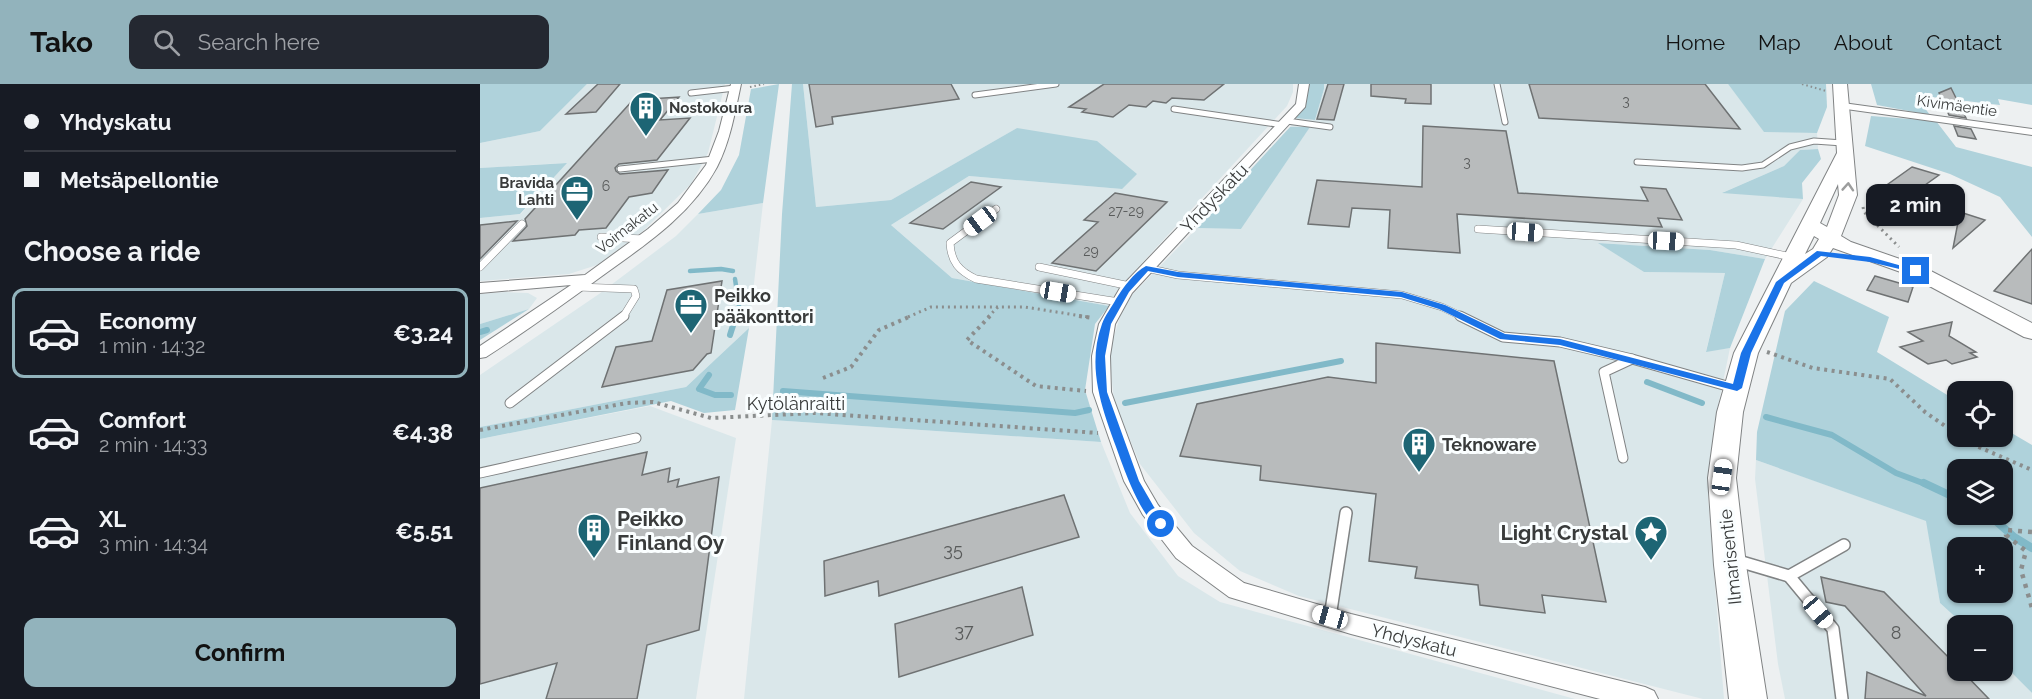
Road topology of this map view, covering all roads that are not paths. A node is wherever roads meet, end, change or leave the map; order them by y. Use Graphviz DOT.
graph roads {
  1 [pos="1056,84"];
  2 [pos="1304,84"];
  3 [pos="1497,84"];
  4 [pos="738,86"];
  5 [pos="1835,88"];
  6 [pos="691,93"];
  7 [pos="975,95"];
  8 [pos="1843,106"];
  9 [pos="1174,110"];
  10 [pos="1505,122"];
  11 [pos="1285,123"];
  12 [pos="1330,127"];
  13 [pos="2032,132"];
  14 [pos="1844,149"];
  15 [pos="714,159"];
  16 [pos="1637,162"];
  17 [pos="620,169"];
  18 [pos="996,209"];
  19 [pos="522,224"];
  20 [pos="1810,225"];
  21 [pos="1478,229"];
  22 [pos="601,237"];
  23 [pos="644,239"];
  24 [pos="1811,254"];
  25 [pos="480,267"];
  26 [pos="1039,267"];
  27 [pos="1146,268"];
  28 [pos="1916,271"];
  29 [pos="583,283"];
  30 [pos="480,288"];
  31 [pos="1124,294"];
  32 [pos="2032,332"];
  33 [pos="480,352"];
  34 [pos="1632,359"];
  35 [pos="1737,388"];
  36 [pos="510,403"];
  37 [pos="636,438"];
  38 [pos="1623,458"];
  39 [pos="480,472"];
  40 [pos="1346,513"];
  41 [pos="1844,545"];
  42 [pos="1730,559"];
  43 [pos="1789,576"];
  44 [pos="1330,617"];
  45 [pos="1634,698"];
  46 [pos="1748,699"];
  47 [pos="1842,699"];
  1 -- 7 [label="lane"];
  2 -- 11 [label="street, Yhdyskatu"];
  3 -- 10 [label="lane"];
  4 -- 6 [label="lane"];
  4 -- 15 [label="street, Voimakatu"];
  5 -- 8 [label="street, Ilmarisentie"];
  8 -- 13 [label="street, Kivimäentie"];
  8 -- 14 [label="street, Ilmarisentie"];
  9 -- 11 [label="lane"];
  11 -- 12 [label="lane"];
  11 -- 27 [label="street, Yhdyskatu"];
  14 -- 16 [label="lane"];
  14 -- 20 [label="street, Ilmarisentie"];
  24 -- 14 [label="street, Ilmarisentie, one-way"];
  15 -- 17 [label="lane"];
  15 -- 23 [label="street, Voimakatu"];
  18 -- 31 [label="lane"];
  19 -- 25 [label="lane"];
  20 -- 24 [label="street"];
  20 -- 24 [label="street, Ilmarisentie"];
  21 -- 24 [label="lane"];
  22 -- 23 [label="lane"];
  23 -- 29 [label="street, Voimakatu"];
  24 -- 28 [label="street"];
  24 -- 28 [label="street"];
  24 -- 35 [label="street, Ilmarisentie"];
  26 -- 31 [label="lane"];
  27 -- 31 [label="street, Yhdyskatu"];
  27 -- 34 [label="lane"];
  28 -- 32 [label="street"];
  29 -- 30 [label="street"];
  29 -- 33 [label="street, Voimakatu"];
  29 -- 36 [label="lane"];
  31 -- 44 [label="street, Yhdyskatu"];
  34 -- 35 [label="lane"];
  34 -- 38 [label="lane"];
  35 -- 42 [label="street, Ilmarisentie"];
  37 -- 39 [label="lane"];
  40 -- 44 [label="lane"];
  41 -- 43 [label="lane"];
  42 -- 43 [label="lane"];
  42 -- 46 [label="street, Ilmarisentie"];
  43 -- 47 [label="lane"];
  44 -- 45 [label="street, Yhdyskatu"];
}
